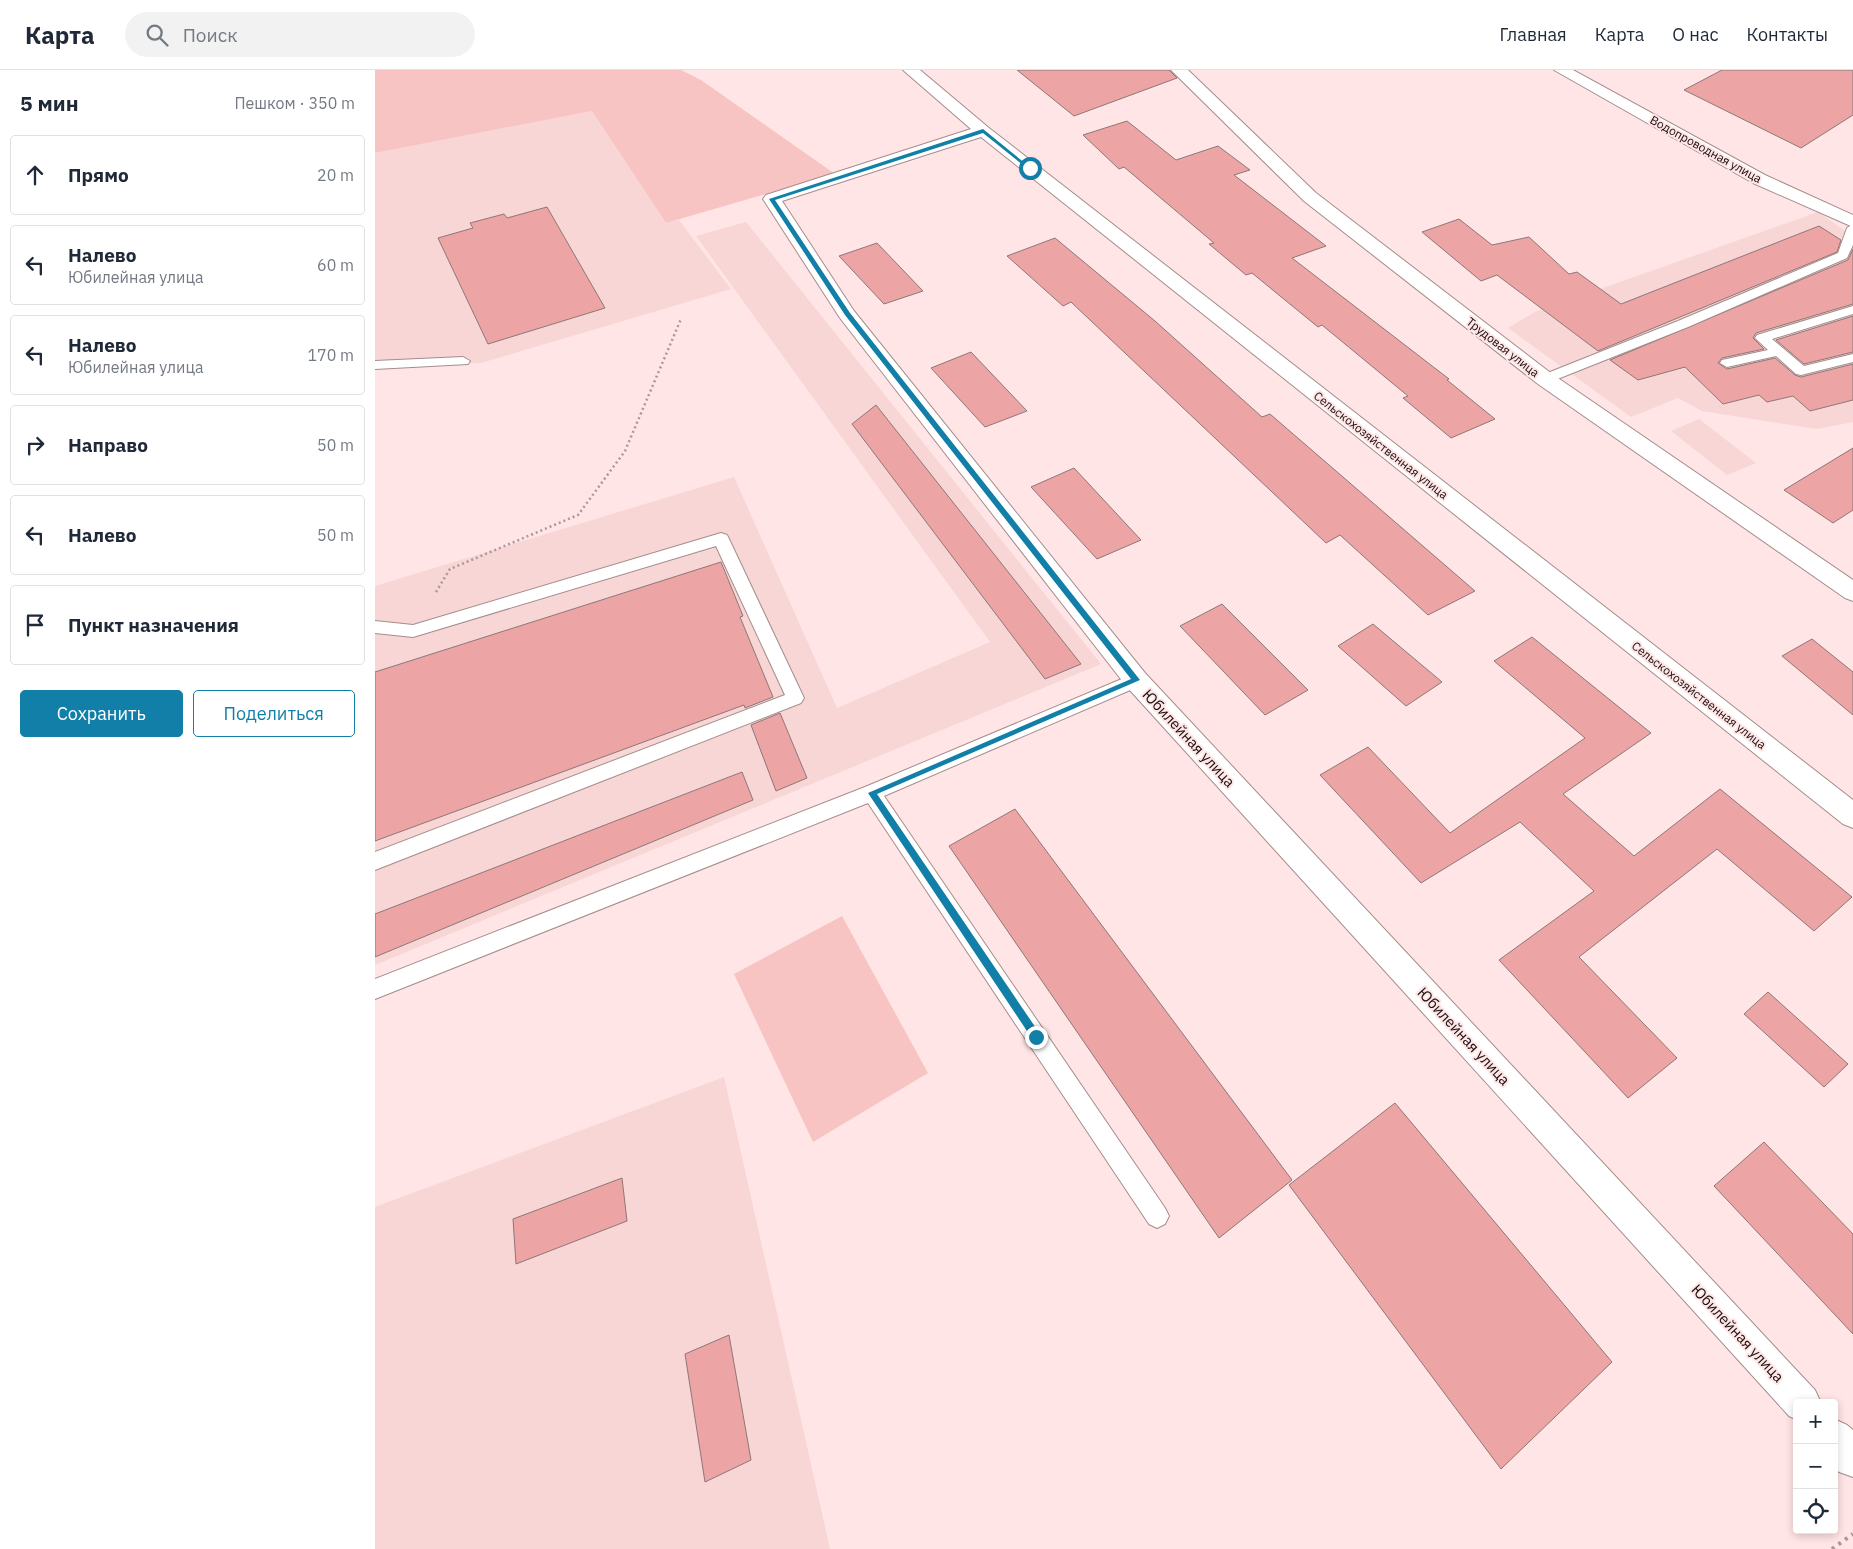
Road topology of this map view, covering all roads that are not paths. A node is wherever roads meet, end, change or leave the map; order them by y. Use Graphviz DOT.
graph roads {
  1 [pos="911,70"];
  2 [pos="1179,70"];
  3 [pos="1562,70"];
  4 [pos="983,131"];
  5 [pos="1853,222"];
  6 [pos="1853,228"];
  7 [pos="1853,310"];
  8 [pos="1777,352"];
  9 [pos="1853,358"];
  10 [pos="463,361"];
  11 [pos="1727,363"];
  12 [pos="375,365"];
  13 [pos="1545,379"];
  14 [pos="1853,592"];
  15 [pos="375,627"];
  16 [pos="1136,680"];
  17 [pos="872,793"];
  18 [pos="1853,816"];
  19 [pos="375,861"];
  20 [pos="375,989"];
  21 [pos="1157,1216"];
  22 [pos="1798,1399"];
  23 [pos="1838,1442"];
  24 [pos="1853,1458"];
  1 -- 4 [label="street, Сельскохозяйственная улица"];
  2 -- 13 [label="street, Трудовая улица"];
  3 -- 5 [label="street, Водопроводная улица"];
  4 -- 16 [label="street, Юбилейная улица"];
  4 -- 18 [label="street, Сельскохозяйственная улица"];
  6 -- 13 [label="lane"];
  7 -- 8 [label="lane"];
  8 -- 9 [label="lane"];
  8 -- 11 [label="lane"];
  10 -- 12 [label="lane"];
  13 -- 14 [label="street, Трудовая улица"];
  15 -- 19 [label="lane"];
  16 -- 17 [label="lane"];
  16 -- 22 [label="street, Юбилейная улица"];
  17 -- 20 [label="lane"];
  17 -- 21 [label="lane"];
  23 -- 24 [label="street"];
}
